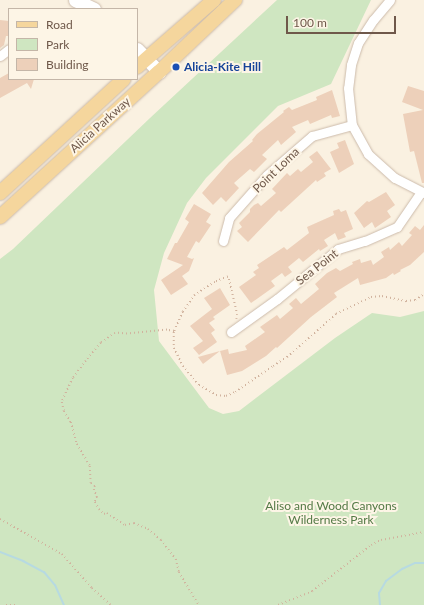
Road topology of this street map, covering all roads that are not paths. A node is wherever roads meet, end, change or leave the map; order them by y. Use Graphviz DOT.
graph roads {
  1 [pos="75,0"];
  2 [pos="214,0"];
  3 [pos="235,0"];
  4 [pos="390,0"];
  5 [pos="92,8"];
  6 [pos="8,50"];
  7 [pos="0,56"];
  8 [pos="140,58"];
  9 [pos="160,72"];
  10 [pos="123,80"];
  11 [pos="352,124"];
  12 [pos="0,193"];
  13 [pos="422,193"];
  14 [pos="0,217"];
  15 [pos="223,241"];
  16 [pos="231,332"];
  1 -- 5 [label="street"];
  2 -- 8 [label="main road"];
  3 -- 9 [label="main road, Alicia Parkway"];
  4 -- 11 [label="street"];
  6 -- 7 [label="street"];
  8 -- 9 [label="street"];
  9 -- 14 [label="main road, Alicia Parkway"];
  10 -- 12 [label="main road, Alicia Parkway"];
  11 -- 13 [label="street"];
  11 -- 15 [label="street, Point Loma"];
  13 -- 16 [label="street, Sea Point"];
}
